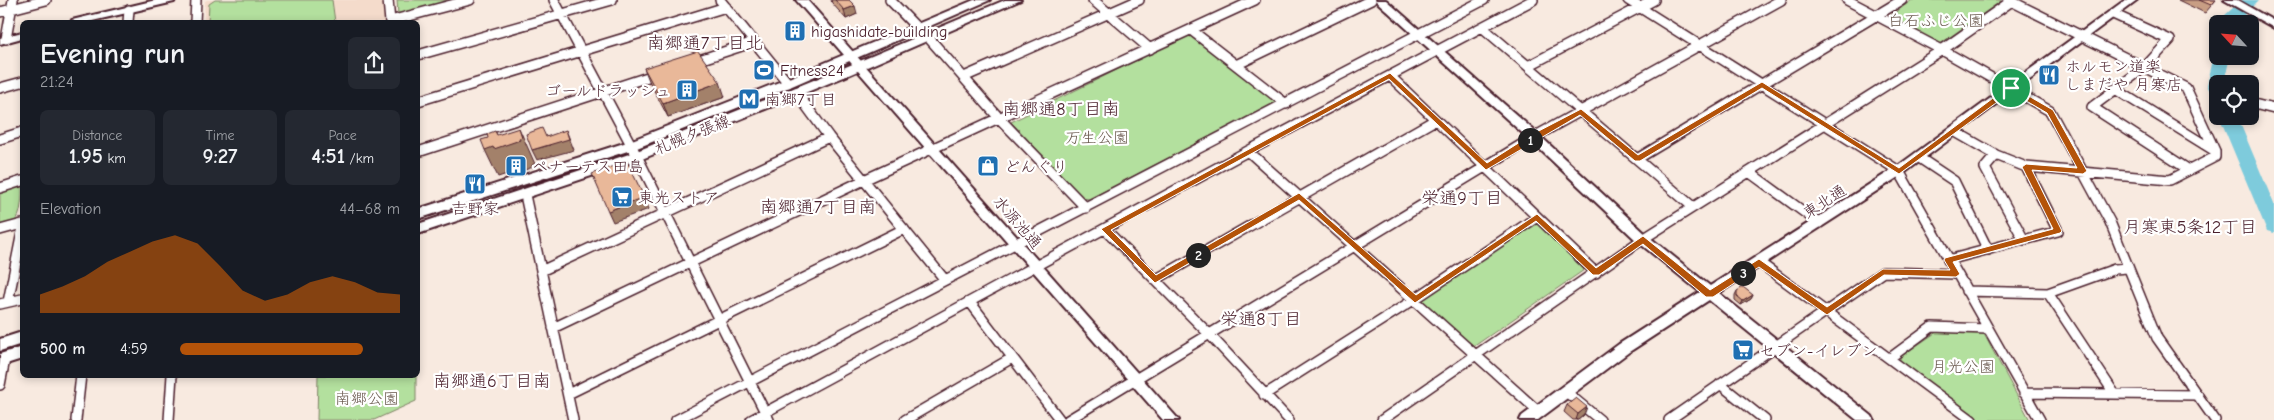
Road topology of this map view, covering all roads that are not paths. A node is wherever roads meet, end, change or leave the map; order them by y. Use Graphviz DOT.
graph roads {
  1 [pos="13,0"];
  2 [pos="46,0"];
  3 [pos="170,0"];
  4 [pos="196,0"];
  5 [pos="388,0"];
  6 [pos="470,0"];
  7 [pos="554,0"];
  8 [pos="612,0"];
  9 [pos="720,0"];
  10 [pos="800,0"];
  11 [pos="890,0"];
  12 [pos="984,0"];
  13 [pos="1015,0"];
  14 [pos="1093,0"];
  15 [pos="1139,0"];
  16 [pos="1371,0"];
  17 [pos="1380,0"];
  18 [pos="1484,0"];
  19 [pos="1533,0"];
  20 [pos="1628,0"];
  21 [pos="1654,0"];
  22 [pos="1781,0"];
  23 [pos="1847,0"];
  24 [pos="1902,0"];
  25 [pos="2011,0"];
  26 [pos="2132,0"];
  27 [pos="2229,0"];
  28 [pos="1252,1"];
  29 [pos="726,7"];
  30 [pos="1640,8"];
  31 [pos="11,9"];
  32 [pos="129,10"];
  33 [pos="0,12"];
  34 [pos="1108,14"];
  35 [pos="2113,14"];
  36 [pos="561,15"];
  37 [pos="1877,16"];
  38 [pos="85,20"];
  39 [pos="128,20"];
  40 [pos="195,20"];
  41 [pos="390,20"];
  42 [pos="397,20"];
  43 [pos="2274,25"];
  44 [pos="1482,27"];
  45 [pos="917,28"];
  46 [pos="1191,30"];
  47 [pos="20,36"];
  48 [pos="928,37"];
  49 [pos="2082,37"];
  50 [pos="1422,38"];
  51 [pos="3,40"];
  52 [pos="754,42"];
  53 [pos="1699,45"];
  54 [pos="1150,49"];
  55 [pos="1436,50"];
  56 [pos="1942,50"];
  57 [pos="580,51"];
  58 [pos="420,54"];
  59 [pos="853,61"];
  60 [pos="688,64"];
  61 [pos="1236,65"];
  62 [pos="1528,66"];
  63 [pos="2145,67"];
  64 [pos="669,70"];
  65 [pos="1390,76"];
  66 [pos="964,77"];
  67 [pos="20,83"];
  68 [pos="1762,84"];
  69 [pos="0,88"];
  70 [pos="792,88"];
  71 [pos="2011,88"];
  72 [pos="2115,89"];
  73 [pos="603,92"];
  74 [pos="420,100"];
  75 [pos="1286,104"];
  76 [pos="2259,105"];
  77 [pos="2274,109"];
  78 [pos="1581,112"];
  79 [pos="999,118"];
  80 [pos="1435,120"];
  81 [pos="1825,124"];
  82 [pos="1954,132"];
  83 [pos="20,133"];
  84 [pos="829,137"];
  85 [pos="1534,137"];
  86 [pos="0,139"];
  87 [pos="932,150"];
  88 [pos="420,151"];
  89 [pos="634,151"];
  90 [pos="1248,151"];
  91 [pos="2215,151"];
  92 [pos="1996,155"];
  93 [pos="1918,157"];
  94 [pos="1637,159"];
  95 [pos="1486,167"];
  96 [pos="2026,167"];
  97 [pos="2189,170"];
  98 [pos="1899,171"];
  99 [pos="2083,171"];
  100 [pos="1749,172"];
  101 [pos="864,180"];
  102 [pos="20,182"];
  103 [pos="0,188"];
  104 [pos="526,194"];
  105 [pos="1299,196"];
  106 [pos="1086,208"];
  107 [pos="1693,208"];
  108 [pos="666,212"];
  109 [pos="420,213"];
  110 [pos="1537,217"];
  111 [pos="1819,223"];
  112 [pos="20,225"];
  113 [pos="420,228"];
  114 [pos="904,229"];
  115 [pos="1106,229"];
  116 [pos="0,230"];
  117 [pos="20,240"];
  118 [pos="1643,240"];
  119 [pos="2024,240"];
  120 [pos="1355,245"];
  121 [pos="1019,248"];
  122 [pos="1988,250"];
  123 [pos="1948,260"];
  124 [pos="691,262"];
  125 [pos="1759,262"];
  126 [pos="1034,266"];
  127 [pos="2127,268"];
  128 [pos="541,271"];
  129 [pos="1596,273"];
  130 [pos="1956,274"];
  131 [pos="945,280"];
  132 [pos="1155,280"];
  133 [pos="1966,291"];
  134 [pos="2048,293"];
  135 [pos="1710,294"];
  136 [pos="20,299"];
  137 [pos="1415,299"];
  138 [pos="970,302"];
  139 [pos="4,303"];
  140 [pos="1827,312"];
  141 [pos="721,320"];
  142 [pos="553,328"];
  143 [pos="1987,329"];
  144 [pos="1209,334"];
  145 [pos="20,340"];
  146 [pos="1775,348"];
  147 [pos="20,353"];
  148 [pos="2,355"];
  149 [pos="1476,356"];
  150 [pos="1012,358"];
  151 [pos="1890,358"];
  152 [pos="81,378"];
  153 [pos="172,378"];
  154 [pos="1136,379"];
  155 [pos="1720,384"];
  156 [pos="0,385"];
  157 [pos="752,387"];
  158 [pos="1565,391"];
  159 [pos="2024,392"];
  160 [pos="2114,393"];
  161 [pos="568,394"];
  162 [pos="1264,395"];
  163 [pos="2198,395"];
  164 [pos="1538,411"];
  165 [pos="766,414"];
  166 [pos="76,420"];
  167 [pos="170,420"];
  168 [pos="573,420"];
  169 [pos="676,420"];
  170 [pos="751,420"];
  171 [pos="905,420"];
  172 [pos="1060,420"];
  173 [pos="1068,420"];
  174 [pos="1172,420"];
  175 [pos="1289,420"];
  176 [pos="1382,420"];
  177 [pos="1527,420"];
  178 [pos="1600,420"];
  179 [pos="1669,420"];
  180 [pos="1765,420"];
  181 [pos="1867,420"];
  182 [pos="1972,420"];
  183 [pos="2040,420"];
  184 [pos="2216,420"];
  1 -- 31 [label="street"];
  2 -- 31 [label="street"];
  3 -- 32 [label="street"];
  4 -- 40 [label="street"];
  5 -- 41 [label="street"];
  6 -- 42 [label="street"];
  7 -- 36 [label="street"];
  8 -- 36 [label="street"];
  9 -- 29 [label="street"];
  10 -- 59 [label="street, 水源池通"];
  11 -- 45 [label="street"];
  12 -- 45 [label="main road, 札幌夕張線"];
  13 -- 48 [label="main road, 札幌夕張線"];
  14 -- 34 [label="street"];
  15 -- 34 [label="street"];
  16 -- 61 [label="street"];
  17 -- 50 [label="street"];
  18 -- 50 [label="street"];
  19 -- 44 [label="street"];
  20 -- 30 [label="street"];
  21 -- 30 [label="street"];
  22 -- 53 [label="street"];
  23 -- 37 [label="street"];
  24 -- 37 [label="street"];
  25 -- 49 [label="street"];
  25 -- 56 [label="street"];
  26 -- 35 [label="street, 東北通"];
  27 -- 43 [label="street"];
  28 -- 46 [label="street"];
  29 -- 52 [label="street"];
  29 -- 57 [label="street"];
  30 -- 53 [label="street"];
  30 -- 62 [label="street"];
  31 -- 33 [label="street"];
  31 -- 51 [label="street"];
  32 -- 38 [label="street"];
  32 -- 39 [label="street"];
  34 -- 54 [label="street"];
  34 -- 66 [label="street"];
  35 -- 49 [label="street, 東北通"];
  35 -- 63 [label="street"];
  36 -- 57 [label="street"];
  36 -- 58 [label="street"];
  37 -- 56 [label="street"];
  37 -- 68 [label="street"];
  44 -- 55 [label="street"];
  44 -- 62 [label="street"];
  45 -- 59 [label="main road, 札幌夕張線"];
  46 -- 54 [label="street"];
  46 -- 61 [label="street"];
  47 -- 51 [label="street"];
  48 -- 59 [label="main road, 札幌夕張線"];
  48 -- 66 [label="street"];
  49 -- 63 [label="street"];
  49 -- 71 [label="street, 東北通"];
  50 -- 55 [label="street"];
  50 -- 75 [label="street"];
  52 -- 60 [label="street"];
  52 -- 70 [label="street"];
  53 -- 68 [label="street"];
  53 -- 78 [label="street"];
  54 -- 79 [label="street"];
  55 -- 65 [label="street"];
  55 -- 85 [label="street"];
  56 -- 71 [label="street"];
  56 -- 81 [label="street"];
  57 -- 73 [label="street"];
  57 -- 74 [label="street"];
  59 -- 70 [label="main road, 札幌夕張線"];
  59 -- 87 [label="street, 水源池通"];
  61 -- 75 [label="street"];
  62 -- 78 [label="street"];
  63 -- 72 [label="street"];
  63 -- 91 [label="street"];
  64 -- 73 [label="street"];
  65 -- 80 [label="street"];
  65 -- 90 [label="street"];
  66 -- 79 [label="street"];
  67 -- 69 [label="street"];
  68 -- 81 [label="street"];
  68 -- 94 [label="street"];
  70 -- 84 [label="street"];
  70 -- 89 [label="main road, 札幌夕張線"];
  71 -- 82 [label="street, 東北通"];
  71 -- 99 [label="street"];
  72 -- 91 [label="street"];
  72 -- 97 [label="street"];
  73 -- 88 [label="street"];
  73 -- 89 [label="street"];
  75 -- 106 [label="street"];
  76 -- 77 [label="street"];
  78 -- 85 [label="street"];
  78 -- 94 [label="street"];
  79 -- 87 [label="street"];
  79 -- 106 [label="street"];
  80 -- 95 [label="street"];
  80 -- 105 [label="street"];
  81 -- 98 [label="street"];
  81 -- 100 [label="street"];
  82 -- 92 [label="street"];
  82 -- 93 [label="street, 東北通"];
  83 -- 86 [label="street"];
  84 -- 101 [label="street"];
  84 -- 108 [label="street"];
  85 -- 95 [label="street"];
  85 -- 118 [label="street"];
  87 -- 101 [label="street"];
  87 -- 121 [label="street, 水源池通"];
  89 -- 104 [label="main road, 札幌夕張線"];
  89 -- 108 [label="street"];
  89 -- 109 [label="main road, 札幌夕張線"];
  90 -- 105 [label="street"];
  90 -- 115 [label="street"];
  91 -- 97 [label="street"];
  92 -- 96 [label="street"];
  92 -- 119 [label="street"];
  93 -- 98 [label="street, 東北通"];
  93 -- 122 [label="street"];
  94 -- 107 [label="street"];
  95 -- 110 [label="street"];
  95 -- 120 [label="street"];
  96 -- 99 [label="street"];
  96 -- 119 [label="street"];
  97 -- 99 [label="street"];
  98 -- 111 [label="street, 東北通"];
  98 -- 123 [label="street"];
  99 -- 127 [label="street"];
  100 -- 107 [label="street"];
  100 -- 111 [label="street"];
  101 -- 114 [label="street"];
  101 -- 124 [label="street"];
  102 -- 103 [label="street"];
  104 -- 113 [label="main road, 札幌夕張線"];
  104 -- 128 [label="street"];
  105 -- 120 [label="street"];
  105 -- 132 [label="street"];
  106 -- 121 [label="street"];
  107 -- 118 [label="street"];
  108 -- 124 [label="street"];
  108 -- 128 [label="street"];
  110 -- 129 [label="street"];
  110 -- 137 [label="street"];
  111 -- 125 [label="street, 東北通"];
  112 -- 116 [label="street"];
  114 -- 131 [label="street"];
  114 -- 141 [label="street"];
  115 -- 126 [label="street"];
  115 -- 132 [label="street"];
  117 -- 139 [label="street"];
  118 -- 129 [label="street"];
  118 -- 135 [label="street"];
  119 -- 122 [label="street"];
  120 -- 137 [label="street"];
  120 -- 144 [label="street"];
  121 -- 126 [label="street, 水源池通"];
  121 -- 131 [label="street"];
  122 -- 123 [label="street"];
  123 -- 130 [label="street"];
  124 -- 141 [label="street"];
  124 -- 142 [label="street"];
  125 -- 135 [label="street, 東北通"];
  125 -- 140 [label="street"];
  126 -- 138 [label="street"];
  126 -- 154 [label="street, 水源池通"];
  127 -- 134 [label="street"];
  127 -- 163 [label="street"];
  128 -- 142 [label="street"];
  129 -- 149 [label="street"];
  130 -- 133 [label="street"];
  130 -- 140 [label="street"];
  131 -- 157 [label="street"];
  132 -- 144 [label="street"];
  133 -- 134 [label="street"];
  133 -- 143 [label="street"];
  134 -- 160 [label="street"];
  135 -- 146 [label="street"];
  135 -- 158 [label="street, 東北通"];
  136 -- 139 [label="street"];
  137 -- 149 [label="street"];
  137 -- 162 [label="street"];
  138 -- 150 [label="street"];
  138 -- 165 [label="street"];
  140 -- 146 [label="street"];
  140 -- 151 [label="street"];
  141 -- 157 [label="street"];
  141 -- 161 [label="street"];
  142 -- 161 [label="street"];
  143 -- 151 [label="street"];
  143 -- 159 [label="street"];
  144 -- 154 [label="street"];
  144 -- 162 [label="street"];
  145 -- 148 [label="main road"];
  146 -- 155 [label="street"];
  146 -- 181 [label="street"];
  147 -- 148 [label="main road"];
  148 -- 156 [label="street"];
  149 -- 164 [label="street"];
  149 -- 176 [label="street"];
  150 -- 171 [label="street"];
  150 -- 172 [label="street"];
  151 -- 182 [label="street"];
  152 -- 166 [label="street"];
  153 -- 167 [label="street"];
  154 -- 173 [label="street"];
  154 -- 174 [label="street, 水源池通"];
  155 -- 179 [label="street"];
  155 -- 180 [label="street"];
  157 -- 165 [label="street"];
  157 -- 169 [label="street"];
  158 -- 164 [label="street, 東北通"];
  158 -- 178 [label="street"];
  159 -- 160 [label="street"];
  159 -- 183 [label="street"];
  160 -- 163 [label="street"];
  161 -- 168 [label="street"];
  162 -- 175 [label="street"];
  163 -- 184 [label="street"];
  164 -- 177 [label="street, 東北通"];
  165 -- 170 [label="street"];
}
